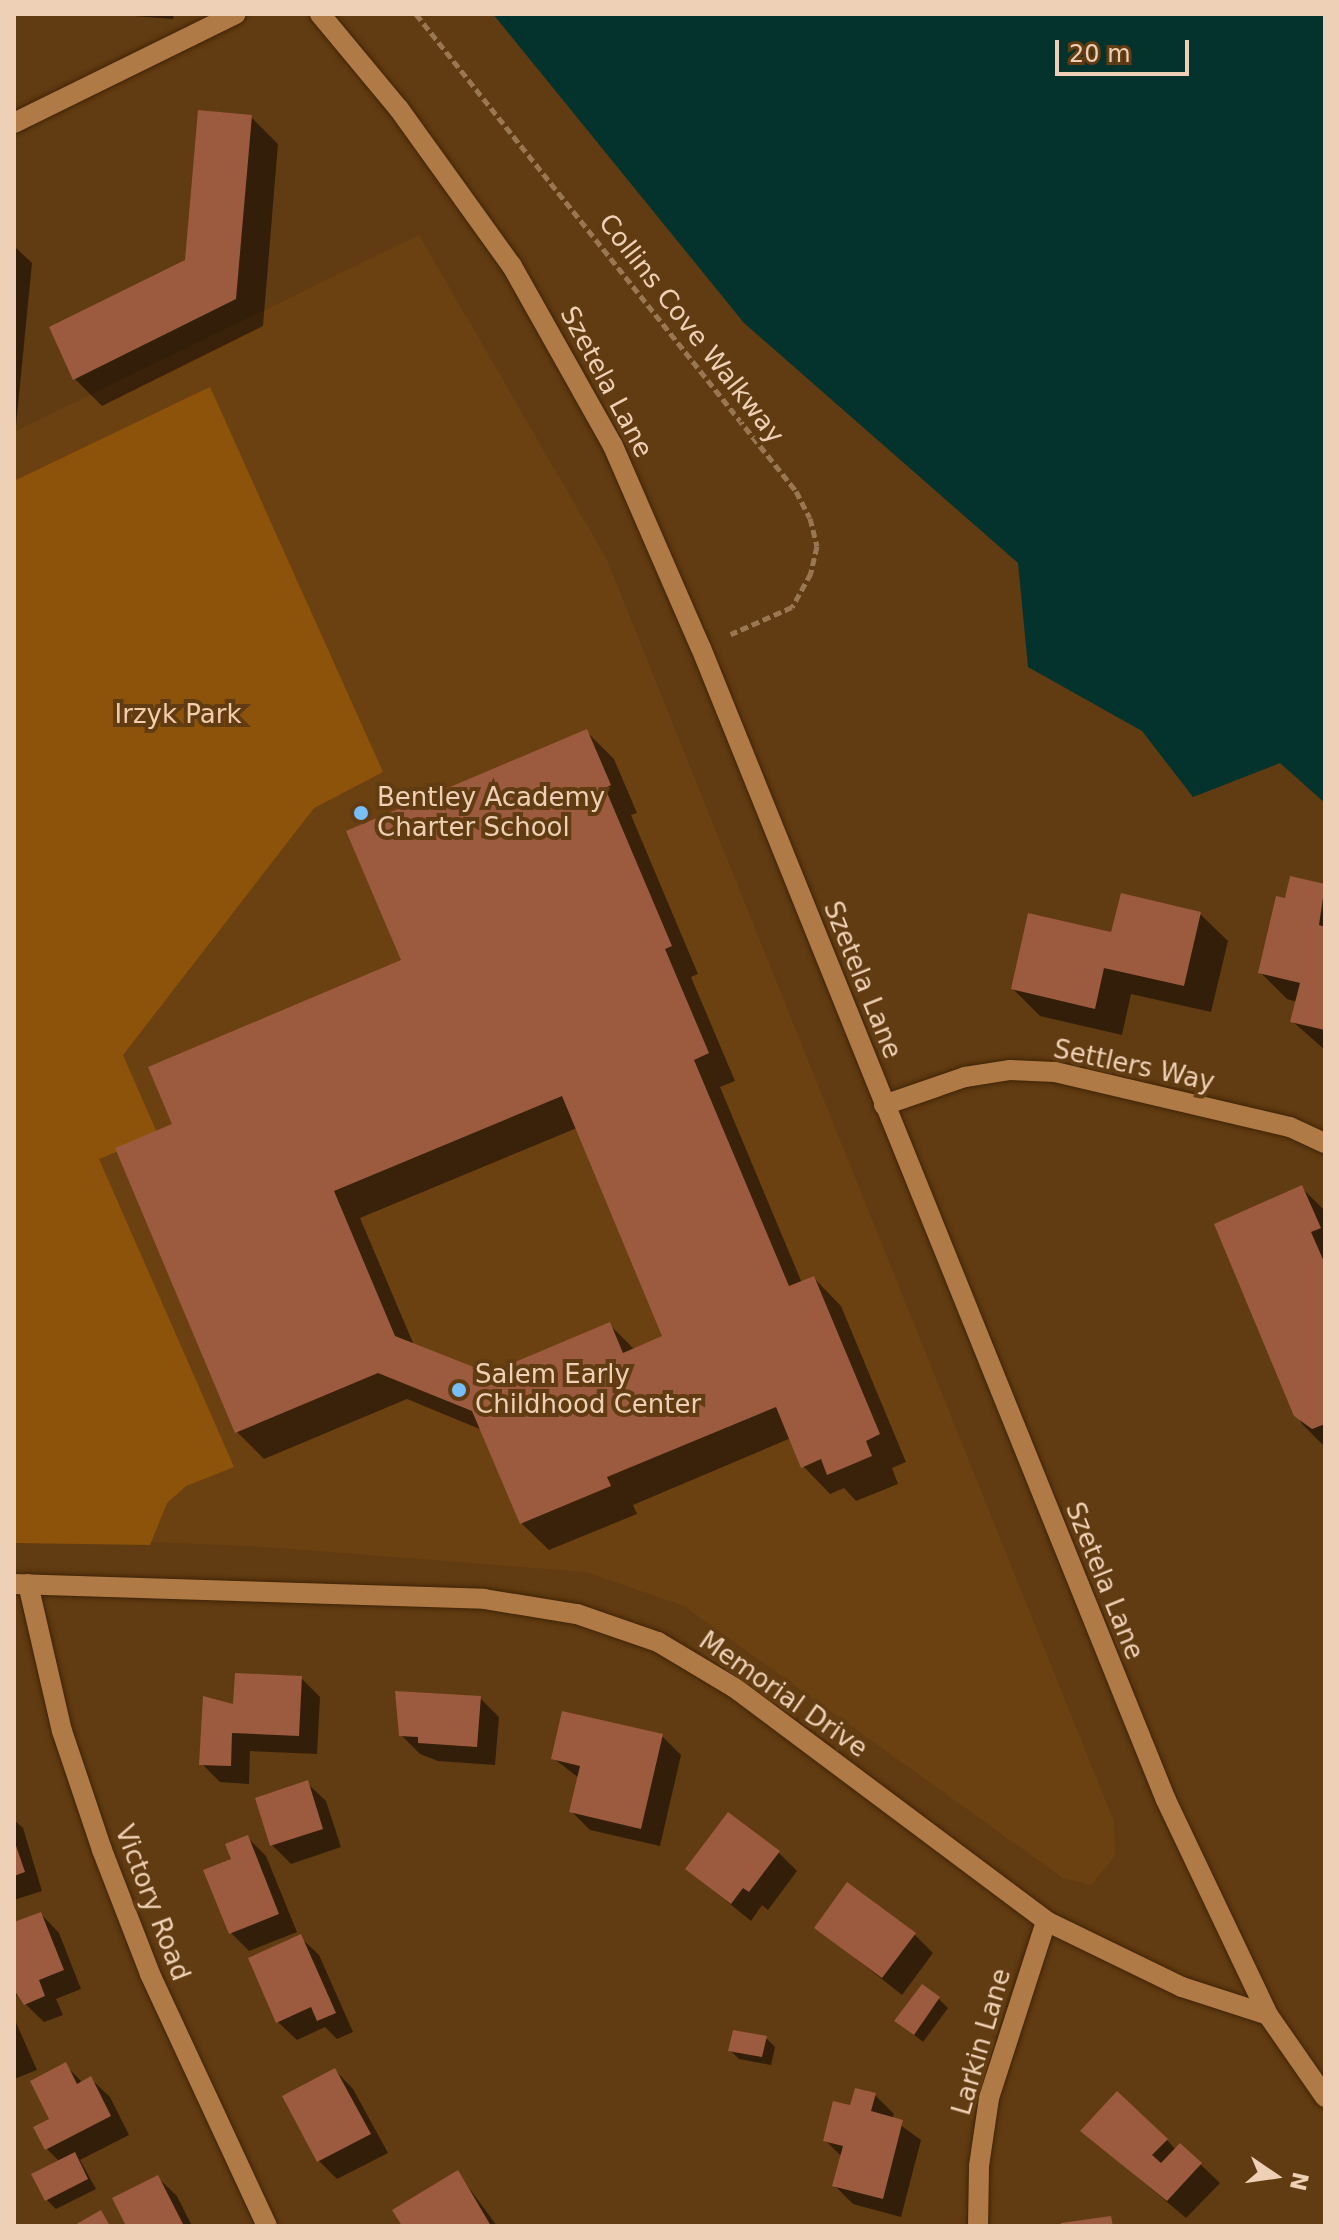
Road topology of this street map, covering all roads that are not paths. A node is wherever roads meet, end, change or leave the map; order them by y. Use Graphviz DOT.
graph roads {
  1 [pos="236,14"];
  2 [pos="320,14"];
  3 [pos="14,123"];
  4 [pos="884,1105"];
  5 [pos="1325,1143"];
  6 [pos="21,1584"];
  7 [pos="1046,1921"];
  8 [pos="1268,2015"];
  9 [pos="1325,2097"];
  10 [pos="267,2226"];
  11 [pos="978,2226"];
  1 -- 3 [label="street"];
  2 -- 4 [label="street, Szetela Lane"];
  4 -- 5 [label="street, Settlers Way"];
  4 -- 8 [label="street, Szetela Lane"];
  6 -- 7 [label="street, Memorial Drive"];
  6 -- 10 [label="street, Victory Road"];
  7 -- 8 [label="street, Memorial Drive"];
  7 -- 11 [label="street, Larkin Lane"];
  8 -- 9 [label="street"];
}
